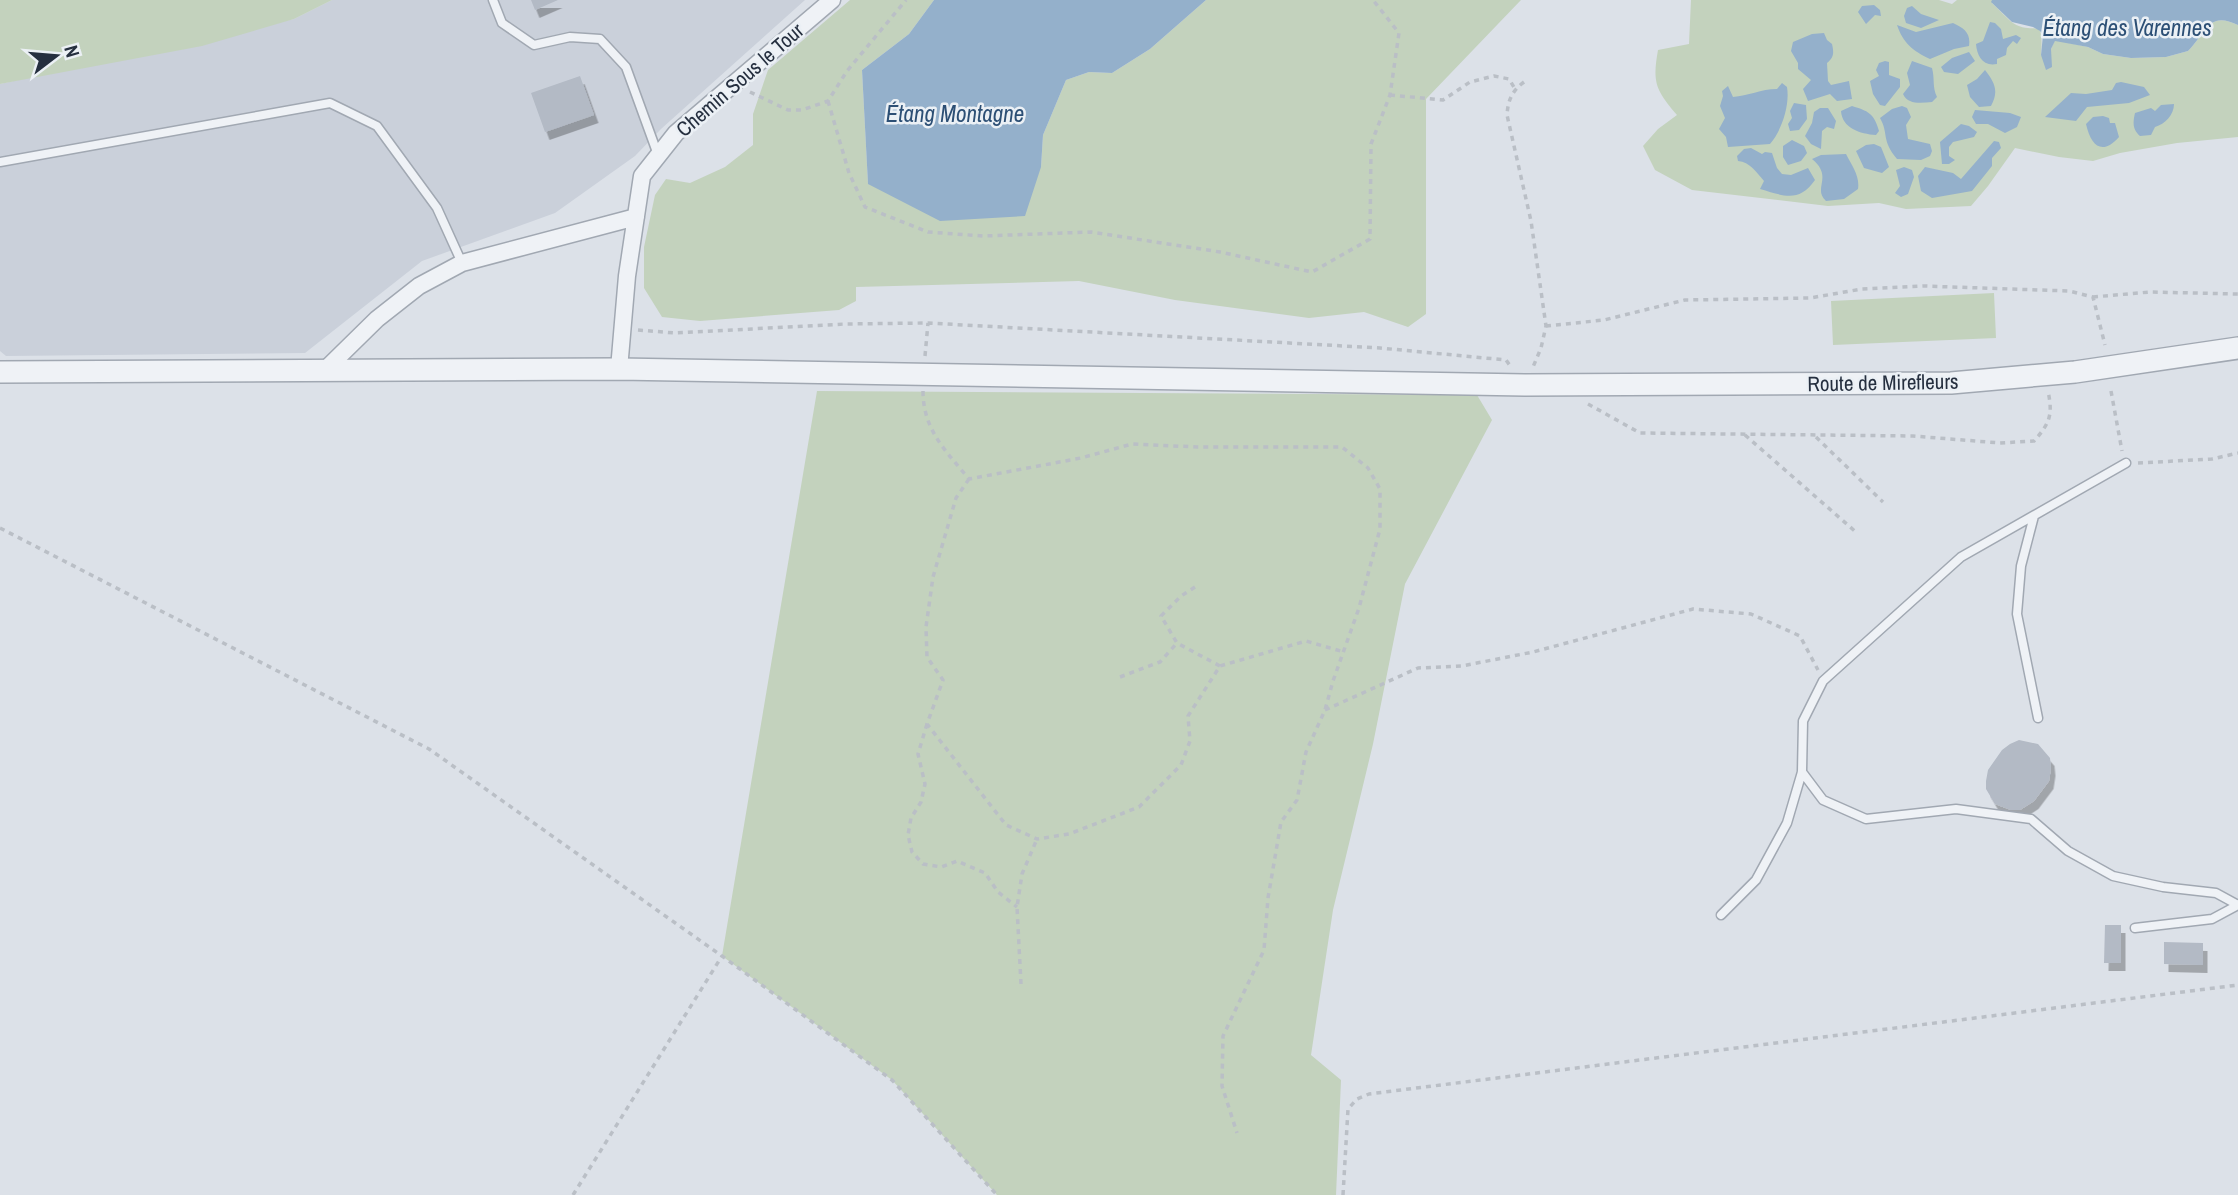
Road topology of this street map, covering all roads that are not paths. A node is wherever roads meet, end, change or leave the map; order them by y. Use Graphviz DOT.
graph roads {
  1 [pos="494,0"];
  2 [pos="832,0"];
  3 [pos="658,155"];
  4 [pos="0,162"];
  5 [pos="636,217"];
  6 [pos="462,262"];
  7 [pos="2238,348"];
  8 [pos="619,369"];
  9 [pos="324,371"];
  10 [pos="0,372"];
  11 [pos="2126,463"];
  12 [pos="2034,516"];
  13 [pos="2038,718"];
  14 [pos="1802,772"];
  15 [pos="2238,905"];
  16 [pos="1721,915"];
  17 [pos="2135,928"];
  1 -- 3 [label="lane"];
  2 -- 3 [label="street, Chemin Sous le Tour"];
  3 -- 5 [label="street, Chemin Sous le Tour"];
  4 -- 6 [label="lane"];
  5 -- 6 [label="street"];
  5 -- 8 [label="street, Chemin Sous le Tour"];
  6 -- 9 [label="street"];
  7 -- 8 [label="street, Route de Mirefleurs"];
  8 -- 9 [label="street, Route de Mirefleurs"];
  9 -- 10 [label="street, Route de Mirefleurs"];
  11 -- 12 [label="lane"];
  12 -- 13 [label="lane"];
  12 -- 14 [label="lane"];
  14 -- 15 [label="lane"];
  14 -- 16 [label="lane"];
  15 -- 17 [label="lane"];
}
